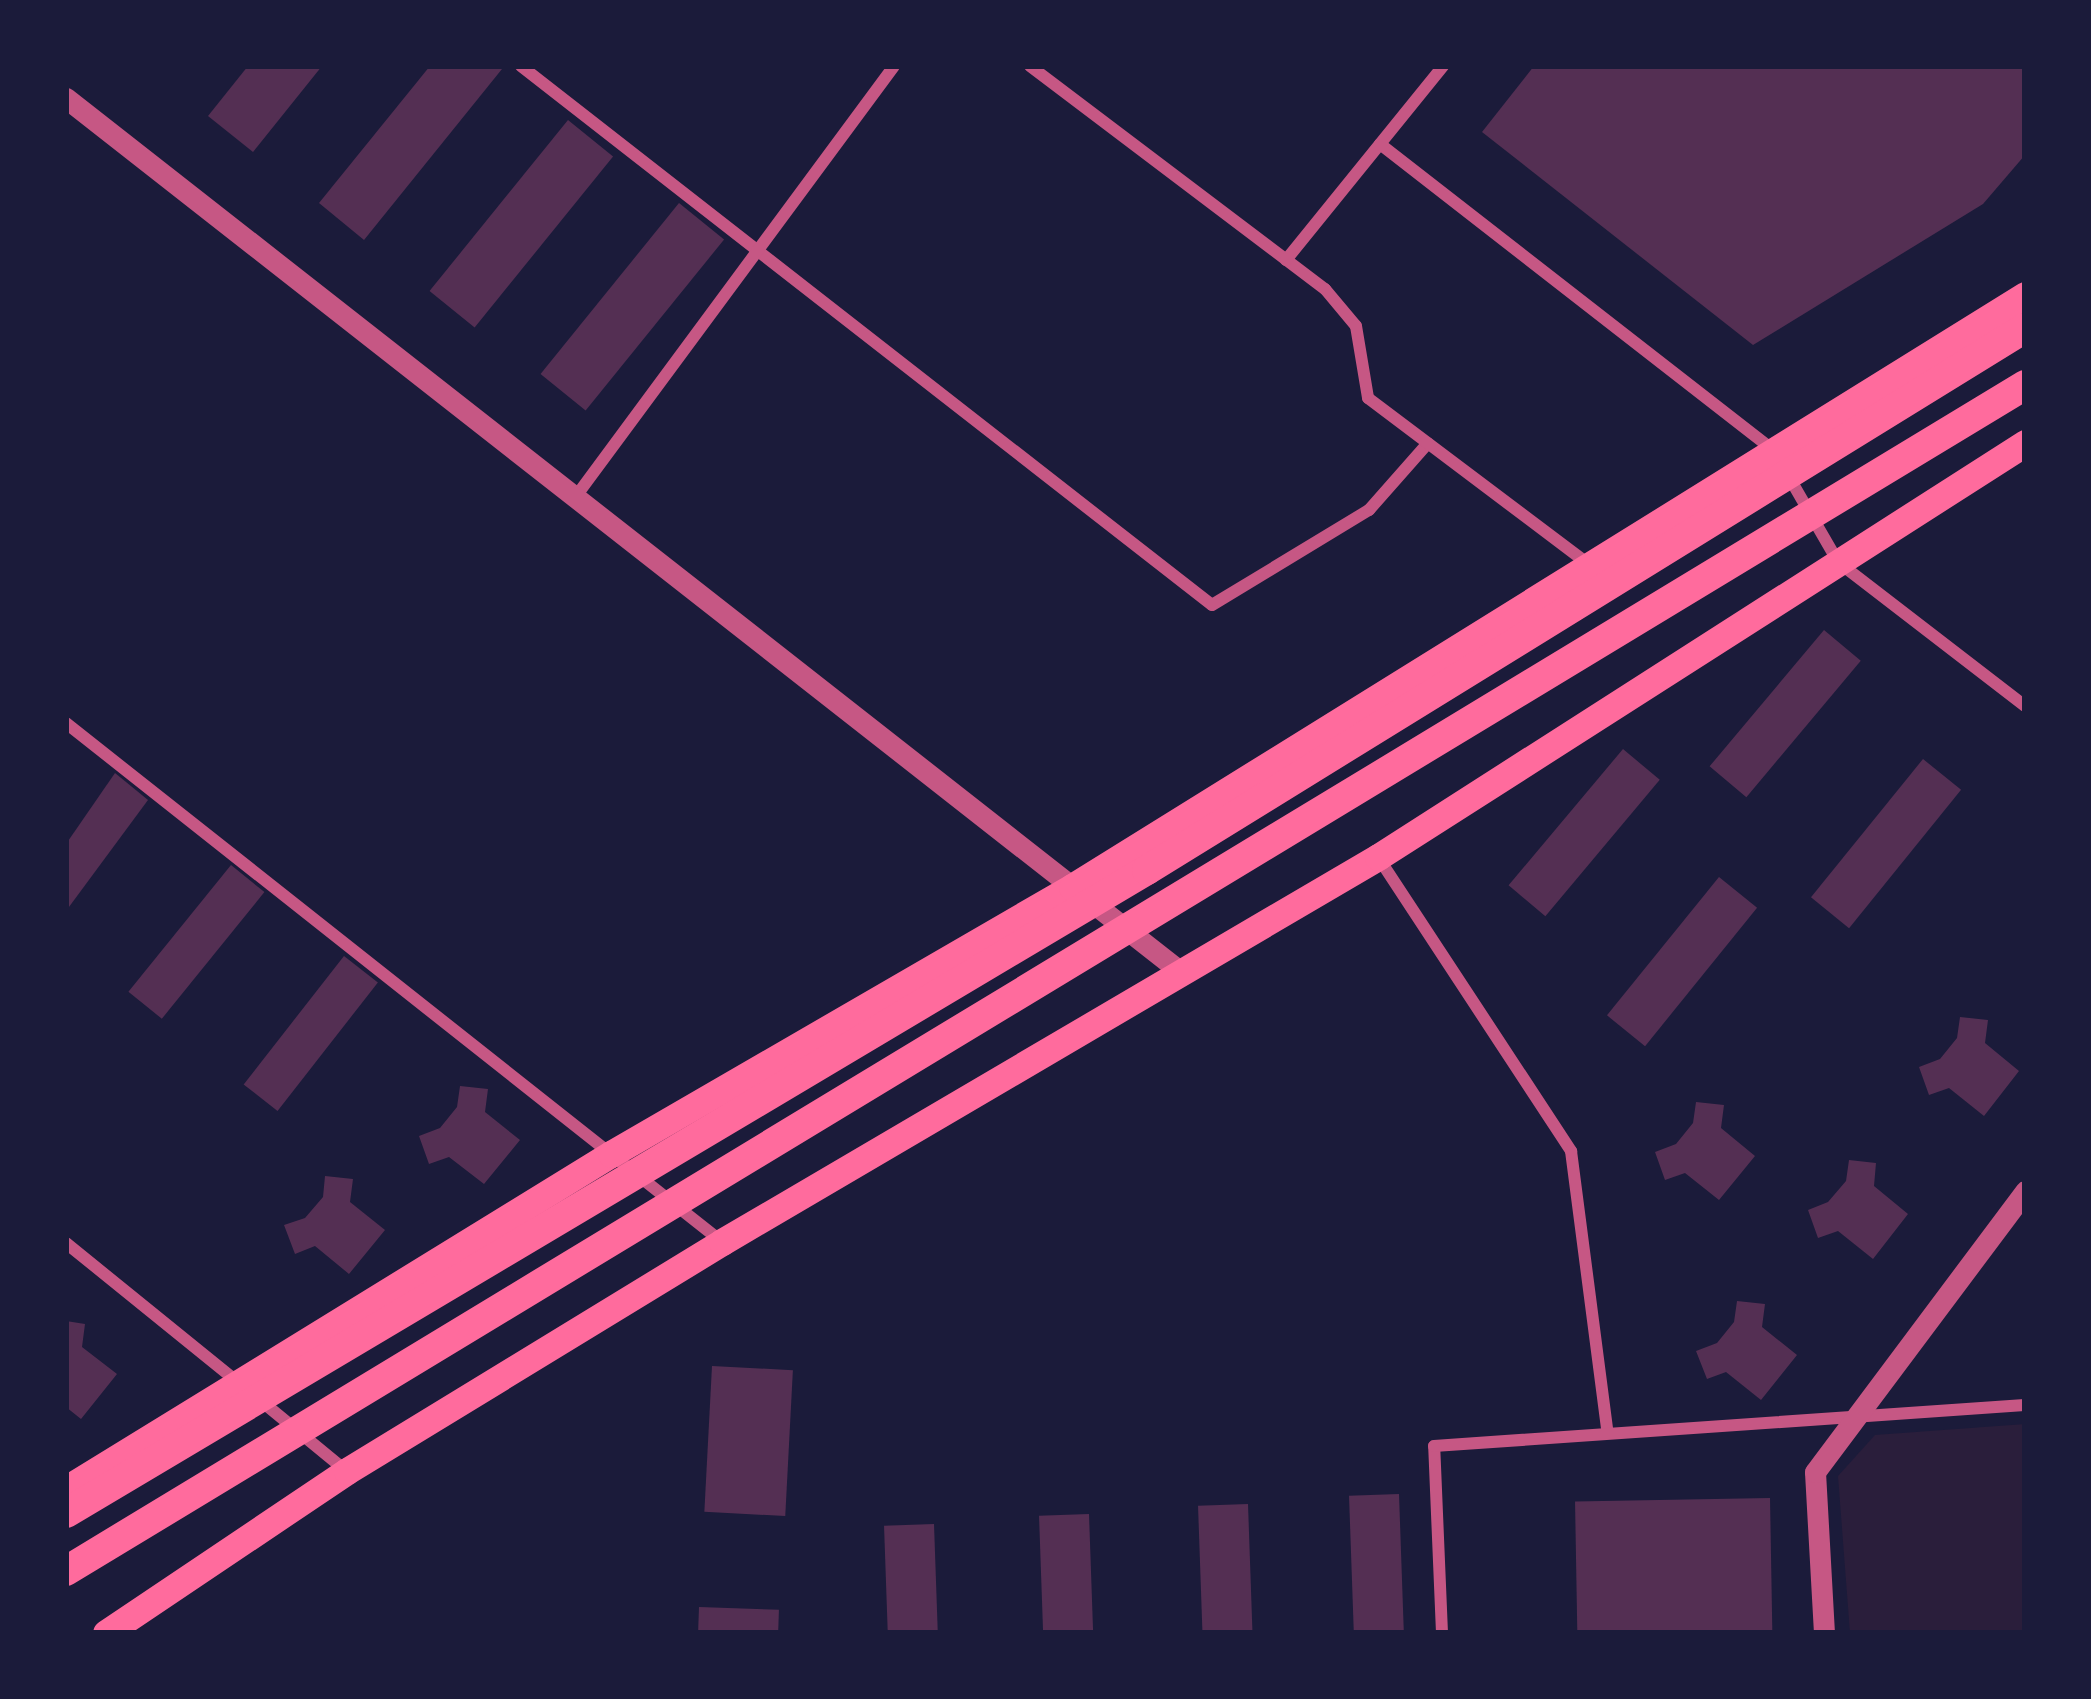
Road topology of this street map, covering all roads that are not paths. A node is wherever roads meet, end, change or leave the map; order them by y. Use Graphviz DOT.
graph roads {
  1 [pos="521,66"];
  2 [pos="894,66"];
  3 [pos="1030,66"];
  4 [pos="1443,66"];
  5 [pos="66,98"];
  6 [pos="1380,144"];
  7 [pos="760,248"];
  8 [pos="1286,260"];
  9 [pos="2025,295"];
  10 [pos="2025,328"];
  11 [pos="2025,385"];
  12 [pos="1428,443"];
  13 [pos="2025,443"];
  14 [pos="1772,449"];
  15 [pos="573,501"];
  16 [pos="1838,562"];
  17 [pos="1587,563"];
  18 [pos="2025,706"];
  19 [pos="66,723"];
  20 [pos="1378,857"];
  21 [pos="1072,887"];
  22 [pos="1181,972"];
  23 [pos="610,1154"];
  24 [pos="2025,1191"];
  25 [pos="722,1242"];
  26 [pos="66,1243"];
  27 [pos="239,1383"];
  28 [pos="2025,1405"];
  29 [pos="1857,1415"];
  30 [pos="1607,1429"];
  31 [pos="347,1471"];
  32 [pos="66,1490"];
  33 [pos="66,1513"];
  34 [pos="66,1571"];
  35 [pos="106,1633"];
  36 [pos="1442,1633"];
  37 [pos="1824,1633"];
  1 -- 7 [label="street"];
  2 -- 7 [label="street"];
  3 -- 8 [label="street"];
  4 -- 6 [label="street"];
  5 -- 15 [label="street"];
  6 -- 8 [label="street"];
  6 -- 14 [label="street"];
  7 -- 12 [label="street"];
  7 -- 15 [label="street"];
  8 -- 12 [label="street"];
  9 -- 14 [label="main road"];
  10 -- 33 [label="highway"];
  11 -- 34 [label="highway"];
  12 -- 17 [label="street"];
  13 -- 16 [label="main road"];
  14 -- 16 [label="street"];
  14 -- 17 [label="main road"];
  15 -- 21 [label="street"];
  16 -- 18 [label="street"];
  16 -- 20 [label="main road"];
  17 -- 21 [label="main road"];
  19 -- 23 [label="street"];
  20 -- 22 [label="main road"];
  20 -- 30 [label="street"];
  21 -- 22 [label="street"];
  21 -- 23 [label="main road"];
  22 -- 25 [label="main road"];
  23 -- 25 [label="street"];
  23 -- 27 [label="main road"];
  24 -- 29 [label="street"];
  25 -- 31 [label="main road"];
  26 -- 27 [label="street"];
  27 -- 31 [label="street"];
  27 -- 32 [label="main road"];
  28 -- 29 [label="street"];
  29 -- 30 [label="street"];
  29 -- 37 [label="street"];
  30 -- 36 [label="street"];
  31 -- 35 [label="main road"];
}
